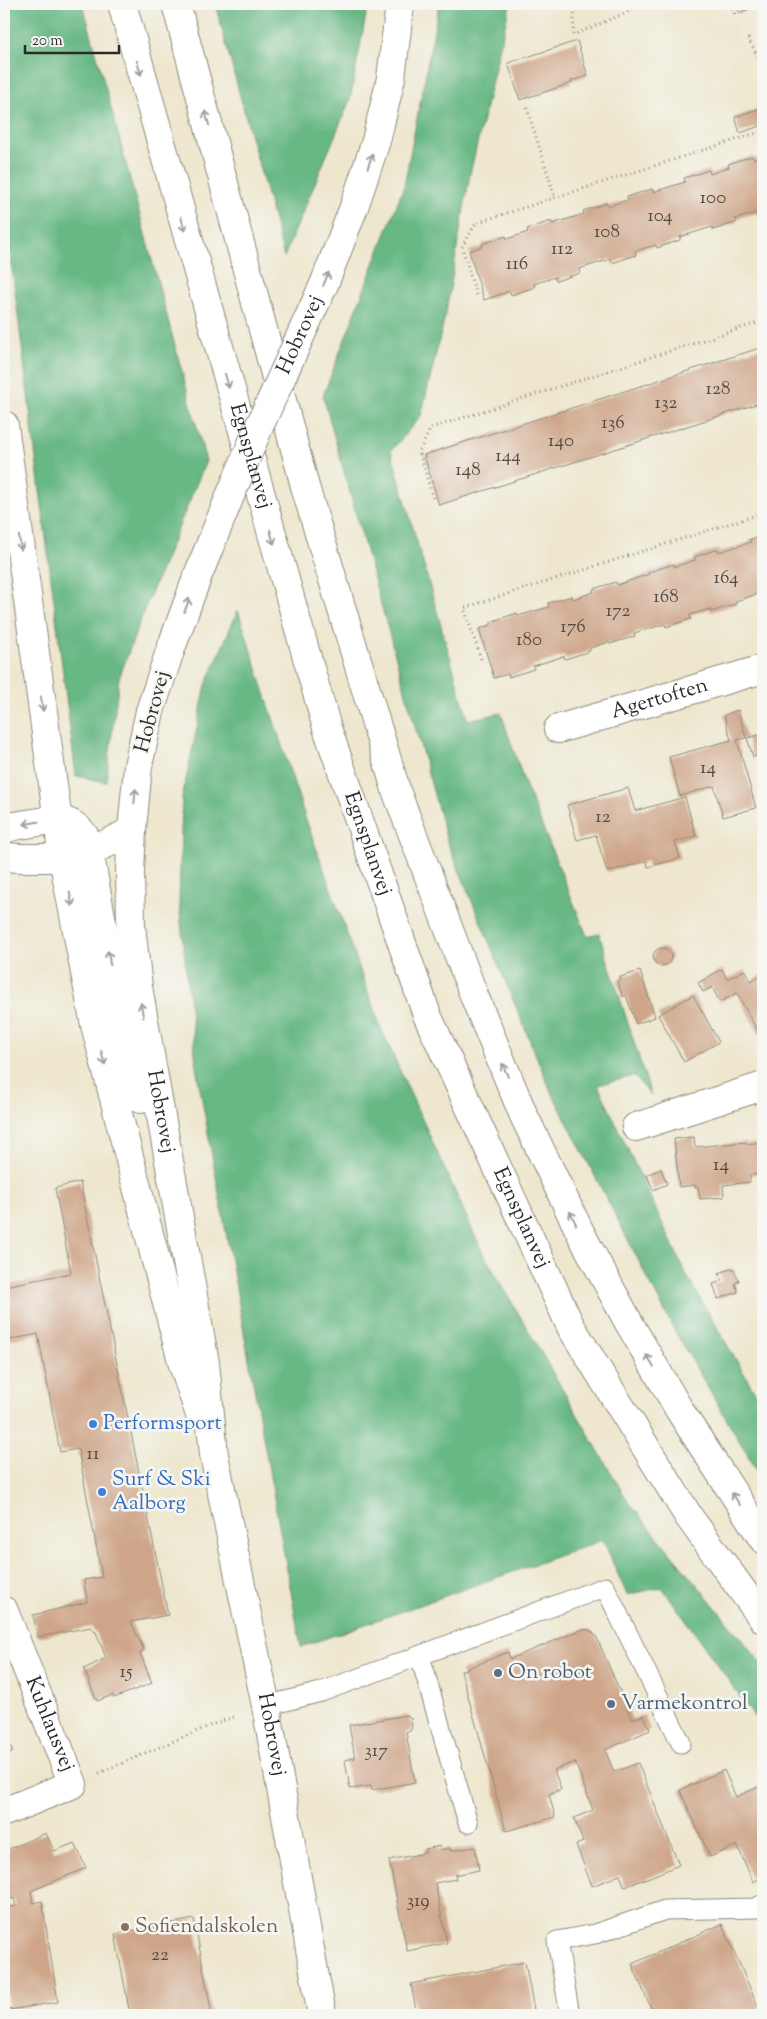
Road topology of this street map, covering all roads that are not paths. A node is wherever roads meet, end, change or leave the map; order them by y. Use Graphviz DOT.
graph roads {
  1 [pos="122,4"];
  2 [pos="176,4"];
  3 [pos="400,4"];
  4 [pos="4,425"];
  5 [pos="763,670"];
  6 [pos="558,729"];
  7 [pos="58,819"];
  8 [pos="4,829"];
  9 [pos="132,830"];
  10 [pos="76,855"];
  11 [pos="4,857"];
  12 [pos="763,1086"];
  13 [pos="636,1127"];
  14 [pos="205,1363"];
  15 [pos="214,1455"];
  16 [pos="763,1539"];
  17 [pos="4,1611"];
  18 [pos="763,1619"];
  19 [pos="420,1656"];
  20 [pos="266,1706"];
  21 [pos="680,1743"];
  22 [pos="4,1812"];
  23 [pos="468,1823"];
  24 [pos="763,1904"];
  25 [pos="322,2015"];
  26 [pos="570,2015"];
  1 -- 18 [label="main road, Egnsplanvej, one-way"];
  16 -- 2 [label="main road, one-way"];
  9 -- 3 [label="main road, Hobrovej, one-way, bridge"];
  4 -- 7 [label="main road, one-way"];
  5 -- 6 [label="main road, Agertoften"];
  7 -- 8 [label="main road, one-way"];
  7 -- 10 [label="main road"];
  9 -- 10 [label="main road"];
  14 -- 9 [label="main road, Hobrovej, one-way"];
  10 -- 11 [label="main road"];
  14 -- 10 [label="main road, one-way"];
  10 -- 15 [label="main road, Hobrovej, one-way"];
  12 -- 13 [label="main road"];
  14 -- 15 [label="main road, Hobrovej"];
  15 -- 20 [label="main road, Hobrovej"];
  17 -- 22 [label="main road, Kuhlausvej"];
  19 -- 20 [label="lane"];
  19 -- 21 [label="lane"];
  19 -- 23 [label="lane"];
  20 -- 25 [label="main road, Hobrovej"];
  24 -- 26 [label="lane"];
}
